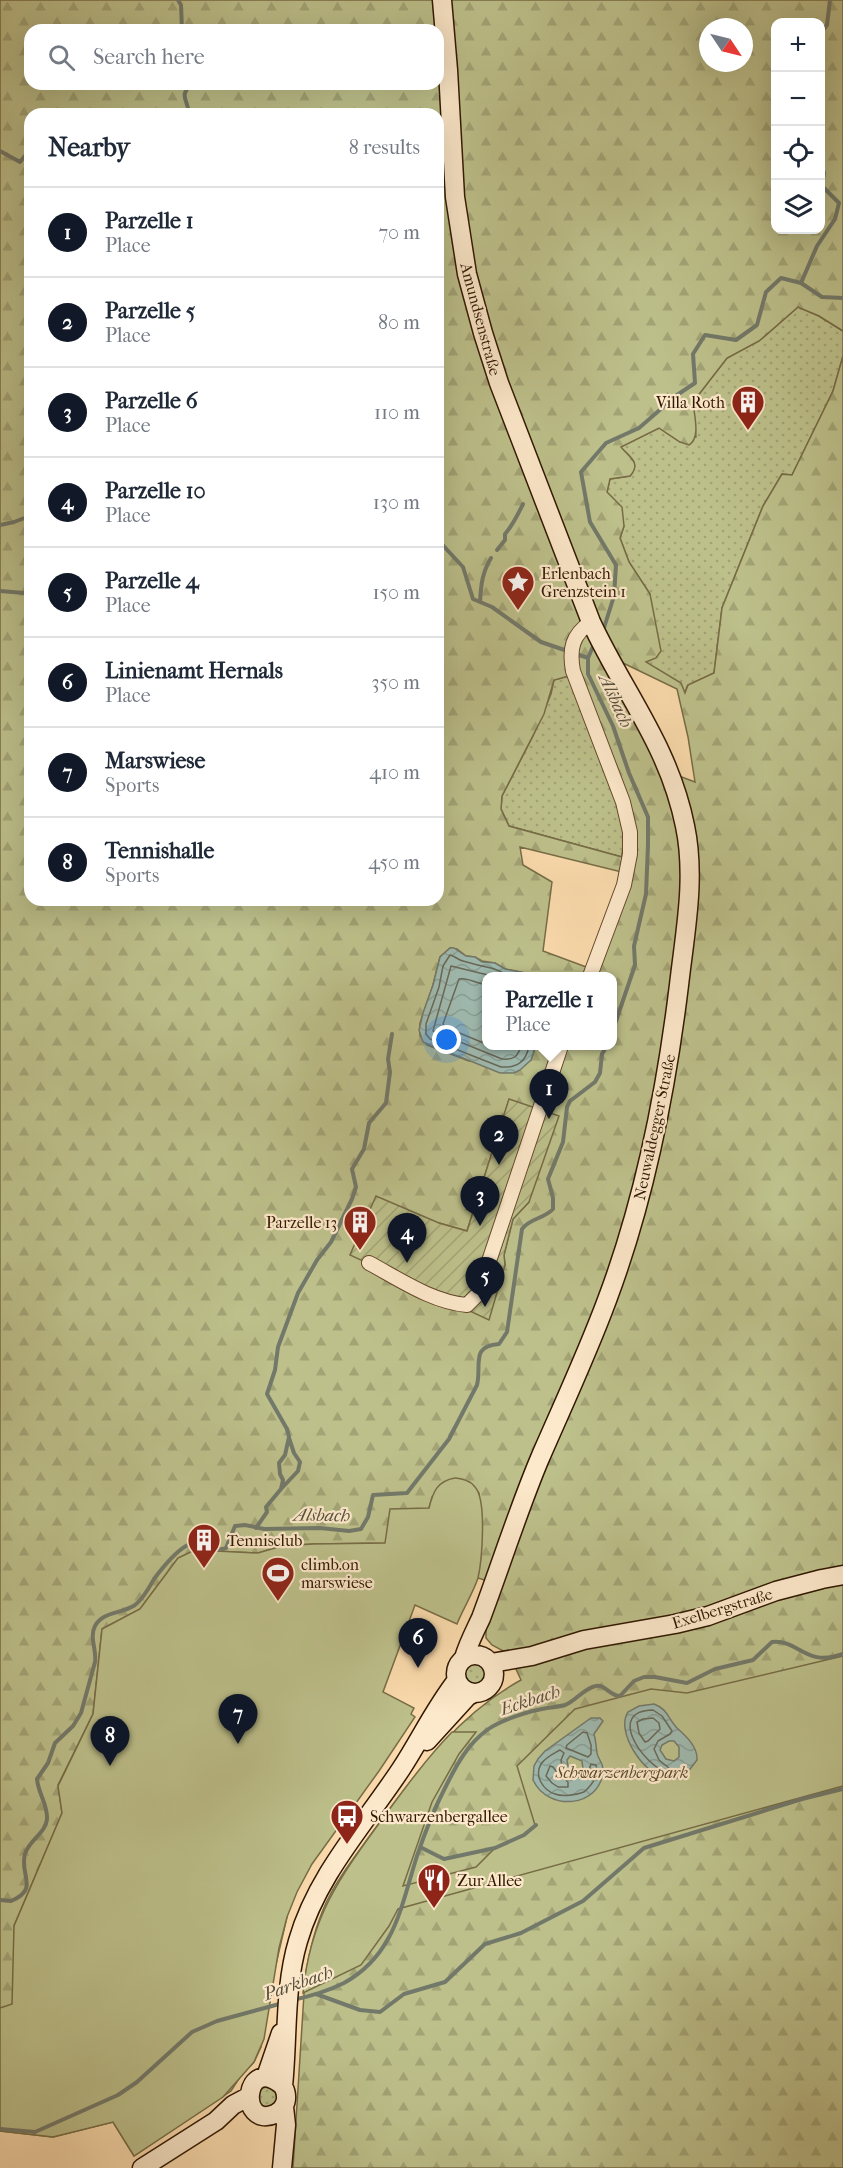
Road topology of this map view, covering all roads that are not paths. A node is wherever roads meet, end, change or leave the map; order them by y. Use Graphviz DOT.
graph roads {
  1 [pos="442,0"];
  2 [pos="592,625"];
  3 [pos="591,972"];
  4 [pos="560,1050"];
  5 [pos="369,1263"];
  6 [pos="843,1575"];
  7 [pos="480,1620"];
  8 [pos="464,1658"];
  9 [pos="489,1666"];
  10 [pos="457,1680"];
  11 [pos="474,1693"];
  12 [pos="403,1766"];
  13 [pos="286,2018"];
  14 [pos="266,2077"];
  15 [pos="284,2086"];
  16 [pos="284,2107"];
  17 [pos="257,2108"];
  18 [pos="142,2168"];
  19 [pos="281,2168"];
  1 -- 2 [label="main road, Amundsenstraße"];
  2 -- 3 [label="street"];
  2 -- 7 [label="main road, Neuwaldegger Straße"];
  4 -- 5 [label="street"];
  6 -- 9 [label="main road, Exelbergstraße"];
  7 -- 8 [label="main road, Neuwaldegger Straße"];
  7 -- 9 [label="main road, Neuwaldegger Straße"];
  8 -- 9 [label="main road"];
  8 -- 10 [label="main road"];
  9 -- 11 [label="main road"];
  10 -- 11 [label="main road"];
  10 -- 12 [label="main road"];
  11 -- 12 [label="main road"];
  12 -- 13 [label="main road"];
  13 -- 14 [label="main road"];
  13 -- 15 [label="main road"];
  14 -- 15 [label="main road"];
  14 -- 17 [label="main road"];
  15 -- 16 [label="main road"];
  16 -- 17 [label="main road"];
  16 -- 19 [label="main road"];
  17 -- 18 [label="main road"];
  17 -- 19 [label="main road"];
}
